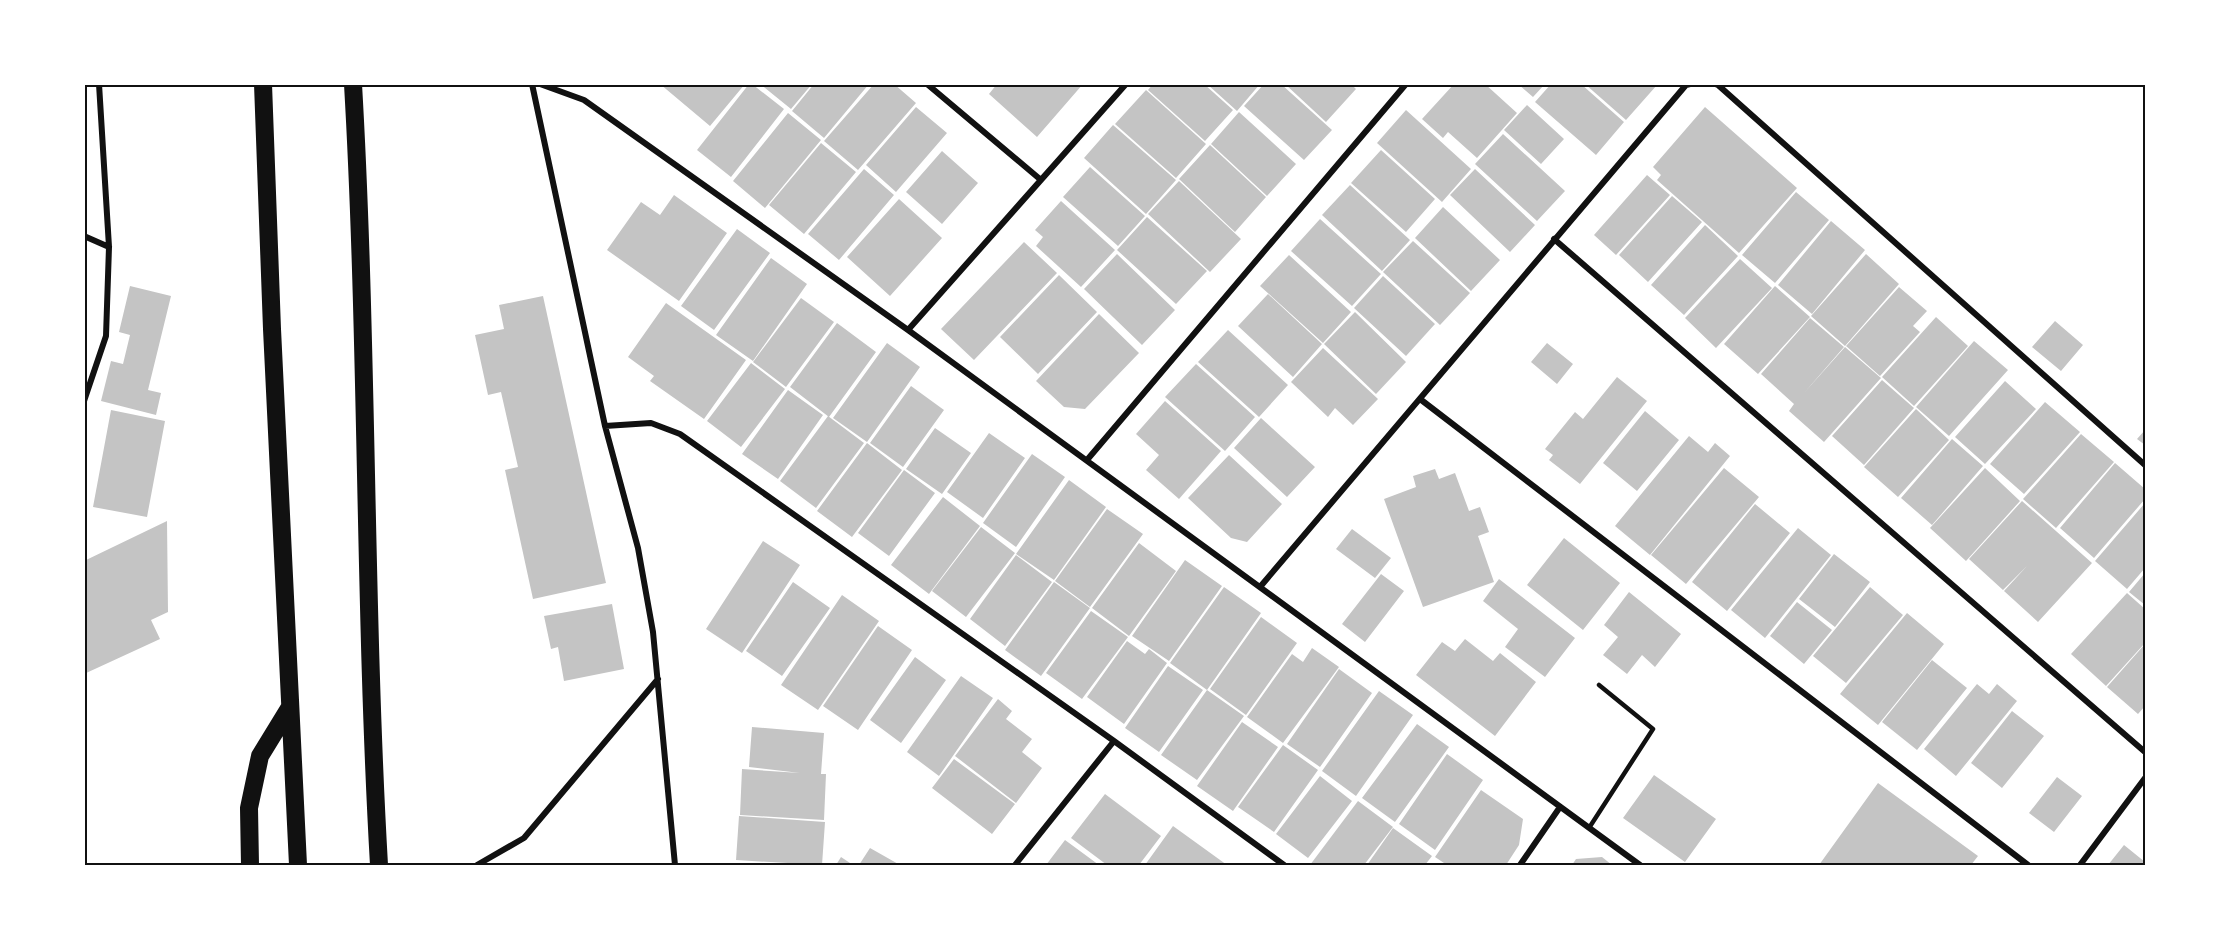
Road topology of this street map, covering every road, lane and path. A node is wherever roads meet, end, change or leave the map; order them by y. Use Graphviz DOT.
graph roads {
  1 [pos="99,84"];
  2 [pos="263,84"];
  3 [pos="353,84"];
  4 [pos="531,84"];
  5 [pos="540,84"];
  6 [pos="927,84"];
  7 [pos="1126,84"];
  8 [pos="1406,84"];
  9 [pos="1690,84"];
  10 [pos="1715,84"];
  11 [pos="1041,180"];
  12 [pos="84,236"];
  13 [pos="1554,238"];
  14 [pos="109,247"];
  15 [pos="908,330"];
  16 [pos="1420,399"];
  17 [pos="84,401"];
  18 [pos="605,426"];
  19 [pos="1087,460"];
  20 [pos="2145,465"];
  21 [pos="1260,587"];
  22 [pos="658,679"];
  23 [pos="1599,685"];
  24 [pos="290,706"];
  25 [pos="1114,741"];
  26 [pos="2145,752"];
  27 [pos="2145,778"];
  28 [pos="1560,807"];
  29 [pos="1589,828"];
  30 [pos="250,865"];
  31 [pos="298,865"];
  32 [pos="379,865"];
  33 [pos="477,865"];
  34 [pos="675,865"];
  35 [pos="1015,865"];
  36 [pos="1283,865"];
  37 [pos="1520,865"];
  38 [pos="1640,865"];
  39 [pos="2028,865"];
  40 [pos="2080,865"];
  1 -- 14 [label="street"];
  2 -- 24 [label="highway"];
  3 -- 32 [label="highway"];
  4 -- 18 [label="street"];
  5 -- 15 [label="street"];
  6 -- 11 [label="street"];
  7 -- 11 [label="street"];
  8 -- 19 [label="street"];
  9 -- 13 [label="street"];
  10 -- 20 [label="street"];
  11 -- 15 [label="street"];
  12 -- 14 [label="street"];
  13 -- 16 [label="street"];
  13 -- 26 [label="street"];
  14 -- 17 [label="street"];
  15 -- 19 [label="street"];
  16 -- 21 [label="street"];
  16 -- 39 [label="street"];
  18 -- 22 [label="street"];
  18 -- 25 [label="street"];
  19 -- 21 [label="street"];
  21 -- 28 [label="street"];
  22 -- 33 [label="street"];
  22 -- 34 [label="street"];
  23 -- 29 [label="lane"];
  24 -- 30 [label="highway"];
  24 -- 31 [label="highway"];
  25 -- 35 [label="street"];
  25 -- 36 [label="street"];
  27 -- 40 [label="street"];
  28 -- 29 [label="street"];
  28 -- 37 [label="street"];
  29 -- 38 [label="street"];
}
